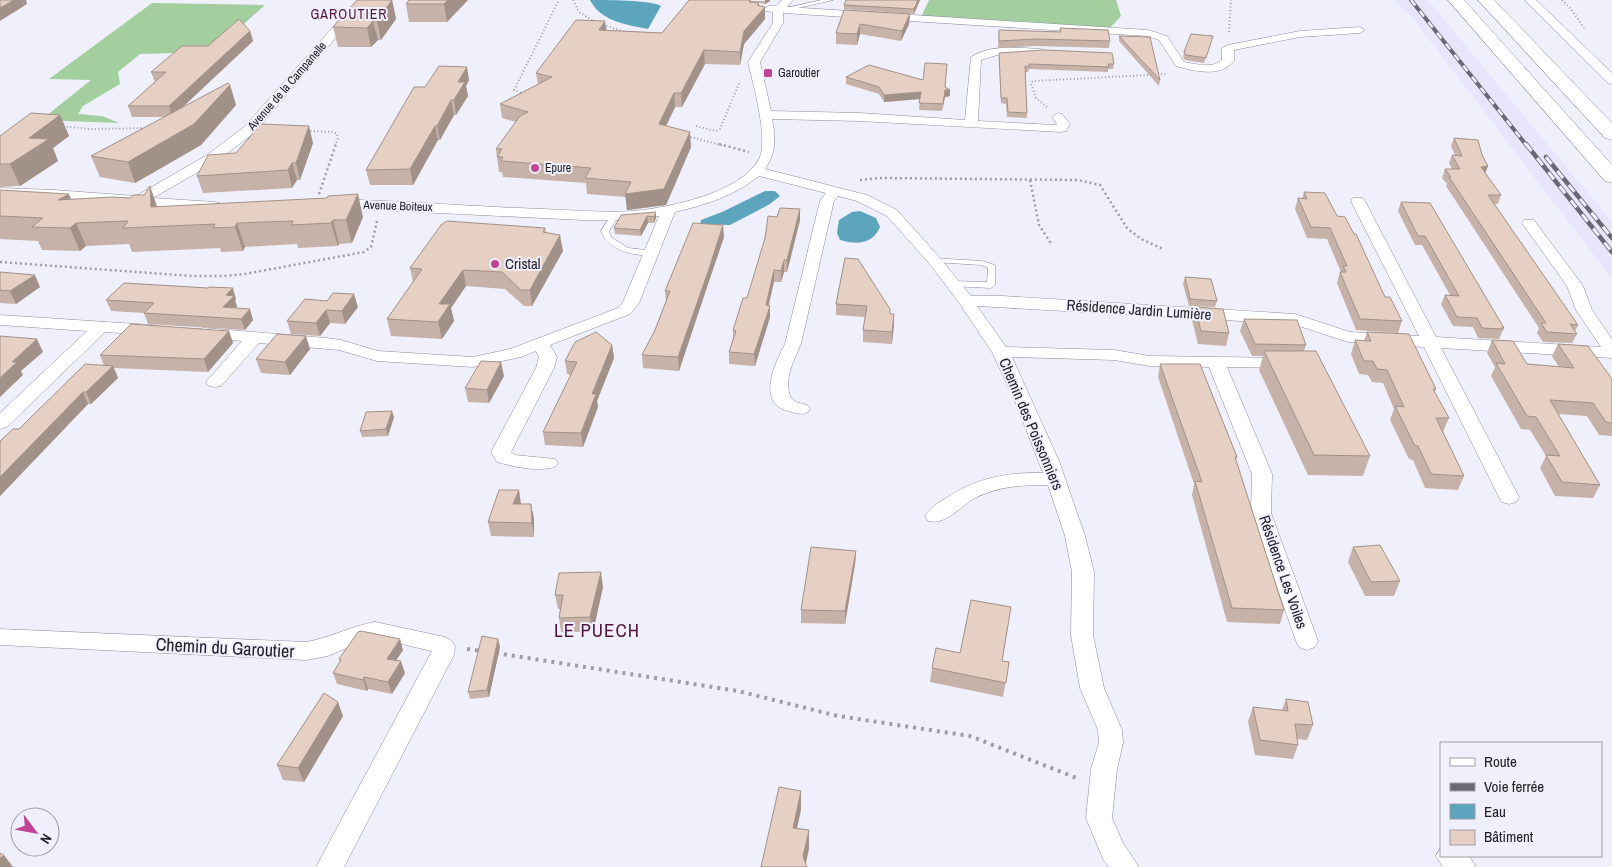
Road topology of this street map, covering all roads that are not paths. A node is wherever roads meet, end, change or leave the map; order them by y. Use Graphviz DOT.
graph roads {
  1 [pos="381,0"];
  2 [pos="788,0"];
  3 [pos="830,0"];
  4 [pos="1456,0"];
  5 [pos="1486,0"];
  6 [pos="1530,0"];
  7 [pos="756,7"];
  8 [pos="778,10"];
  9 [pos="1360,30"];
  10 [pos="1055,52"];
  11 [pos="754,64"];
  12 [pos="1597,66"];
  13 [pos="1612,67"];
  14 [pos="1612,80"];
  15 [pos="765,115"];
  16 [pos="1058,117"];
  17 [pos="971,124"];
  18 [pos="1612,134"];
  19 [pos="761,164"];
  20 [pos="1612,176"];
  21 [pos="834,191"];
  22 [pos="0,192"];
  23 [pos="139,200"];
  24 [pos="320,200"];
  25 [pos="1358,201"];
  26 [pos="228,206"];
  27 [pos="668,211"];
  28 [pos="614,217"];
  29 [pos="1529,222"];
  30 [pos="652,253"];
  31 [pos="934,260"];
  32 [pos="953,284"];
  33 [pos="966,301"];
  34 [pos="0,320"];
  35 [pos="101,326"];
  36 [pos="170,331"];
  37 [pos="188,332"];
  38 [pos="254,337"];
  39 [pos="1430,342"];
  40 [pos="541,344"];
  41 [pos="1001,352"];
  42 [pos="1612,352"];
  43 [pos="1216,362"];
  44 [pos="1300,363"];
  45 [pos="215,382"];
  46 [pos="801,408"];
  47 [pos="0,423"];
  48 [pos="548,462"];
  49 [pos="1055,479"];
  50 [pos="1509,497"];
  51 [pos="935,516"];
  52 [pos="0,637"];
  53 [pos="1307,641"];
  54 [pos="1451,857"];
  55 [pos="330,867"];
  56 [pos="1125,867"];
  57 [pos="1462,867"];
  1 -- 23 [label="street, Avenue de la Campanelle"];
  2 -- 8 [label="street"];
  3 -- 8 [label="lane"];
  4 -- 20 [label="highway"];
  5 -- 18 [label="highway"];
  6 -- 12 [label="street"];
  7 -- 8 [label="street"];
  8 -- 9 [label="street"];
  8 -- 11 [label="street"];
  10 -- 17 [label="street"];
  11 -- 15 [label="street"];
  12 -- 13 [label="street"];
  12 -- 14 [label="street"];
  15 -- 17 [label="street"];
  15 -- 19 [label="street"];
  16 -- 17 [label="street"];
  19 -- 21 [label="street, Chemin des Poissonniers"];
  19 -- 27 [label="street, Avenue Boiteux"];
  21 -- 31 [label="street, Chemin des Poissonniers"];
  21 -- 46 [label="street"];
  22 -- 23 [label="street"];
  23 -- 26 [label="street"];
  24 -- 28 [label="street, Avenue Boiteux"];
  25 -- 39 [label="street"];
  27 -- 28 [label="street, Avenue Boiteux"];
  27 -- 30 [label="street"];
  28 -- 30 [label="lane"];
  29 -- 42 [label="street, Résidence Jardin Lumière"];
  30 -- 40 [label="street"];
  31 -- 32 [label="street, Chemin des Poissonniers"];
  31 -- 32 [label="lane"];
  32 -- 33 [label="street, Chemin des Poissonniers"];
  33 -- 39 [label="street, Résidence Jardin Lumière"];
  33 -- 41 [label="street, Chemin des Poissonniers"];
  34 -- 35 [label="street"];
  35 -- 36 [label="street"];
  35 -- 47 [label="street"];
  37 -- 38 [label="street"];
  38 -- 40 [label="street"];
  38 -- 45 [label="street"];
  39 -- 42 [label="street, Résidence Jardin Lumière"];
  39 -- 50 [label="street"];
  40 -- 48 [label="street"];
  41 -- 43 [label="street"];
  41 -- 49 [label="street, Chemin des Poissonniers"];
  43 -- 44 [label="street"];
  43 -- 53 [label="street, Résidence Les Voiles"];
  49 -- 51 [label="street"];
  49 -- 56 [label="street, Chemin des Poissonniers"];
  52 -- 55 [label="street, Chemin du Garoutier"];
  54 -- 57 [label="street"];
}
